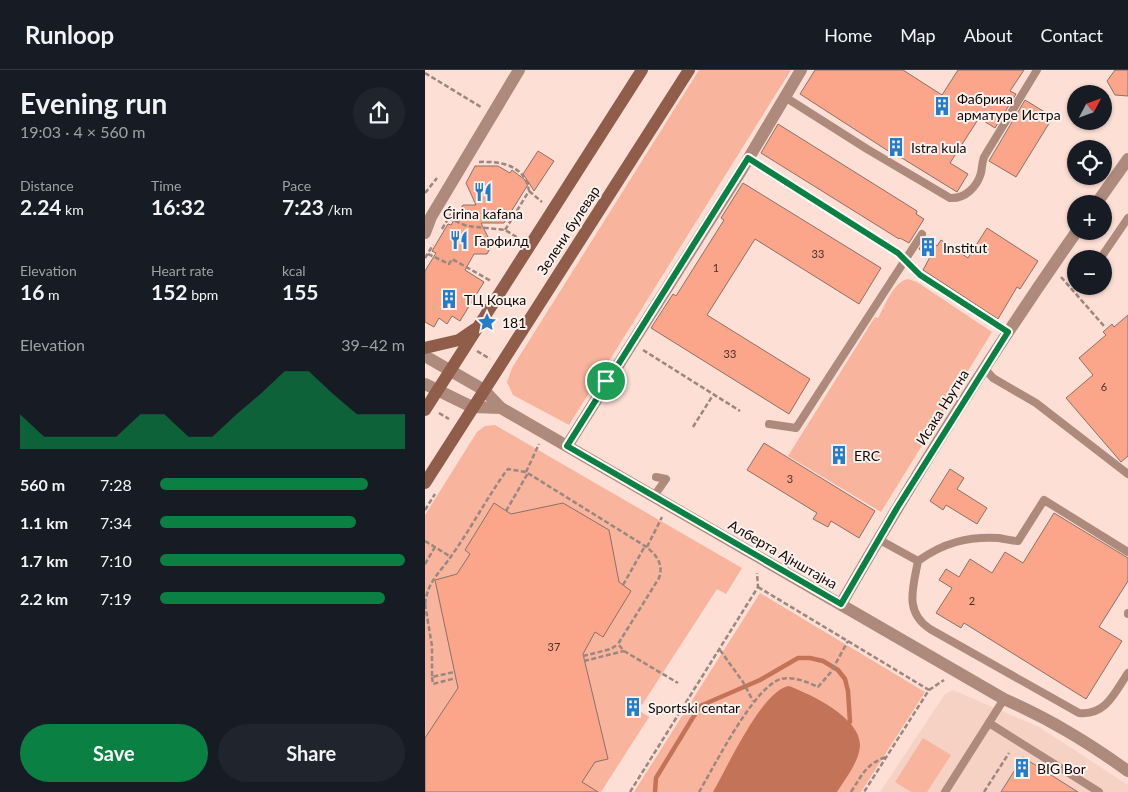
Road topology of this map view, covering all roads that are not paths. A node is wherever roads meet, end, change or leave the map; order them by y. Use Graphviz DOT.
graph roads {
  1 [pos="519,70"];
  2 [pos="642,70"];
  3 [pos="689,70"];
  4 [pos="801,70"];
  5 [pos="1037,70"];
  6 [pos="785,97"];
  7 [pos="748,158"];
  8 [pos="1128,159"];
  9 [pos="1102,195"];
  10 [pos="428,218"];
  11 [pos="1128,218"];
  12 [pos="425,234"];
  13 [pos="923,234"];
  14 [pos="1071,240"];
  15 [pos="1106,250"];
  16 [pos="906,260"];
  17 [pos="479,326"];
  18 [pos="1008,332"];
  19 [pos="425,348"];
  20 [pos="425,356"];
  21 [pos="984,368"];
  22 [pos="450,370"];
  23 [pos="425,384"];
  24 [pos="484,390"];
  25 [pos="437,391"];
  26 [pos="472,407"];
  27 [pos="501,408"];
  28 [pos="425,410"];
  29 [pos="769,424"];
  30 [pos="567,446"];
  31 [pos="1128,474"];
  32 [pos="656,477"];
  33 [pos="425,483"];
  34 [pos="654,496"];
  35 [pos="878,540"];
  36 [pos="1128,552"];
  37 [pos="918,561"];
  38 [pos="841,604"];
  39 [pos="1128,673"];
  40 [pos="1003,699"];
  41 [pos="989,723"];
  42 [pos="1128,771"];
  43 [pos="945,792"];
  44 [pos="1099,792"];
  1 -- 10 [label="street"];
  2 -- 17 [label="street, Зелени булевар"];
  3 -- 24 [label="street, Зелени булевар"];
  4 -- 6 [label="street"];
  5 -- 6 [label="lane"];
  6 -- 7 [label="street"];
  7 -- 16 [label="lane"];
  7 -- 30 [label="street"];
  8 -- 9 [label="street"];
  10 -- 12 [label="street"];
  11 -- 15 [label="lane"];
  13 -- 16 [label="lane"];
  14 -- 18 [label="street, Исака Њутна"];
  16 -- 18 [label="lane"];
  16 -- 29 [label="lane"];
  17 -- 19 [label="street"];
  17 -- 22 [label="street, Зелени булевар"];
  18 -- 21 [label="street, Исака Њутна"];
  20 -- 22 [label="street"];
  21 -- 31 [label="lane"];
  21 -- 35 [label="street, Исака Њутна"];
  22 -- 24 [label="street"];
  22 -- 25 [label="street, Зелени булевар"];
  23 -- 25 [label="street"];
  24 -- 26 [label="street, Зелени булевар"];
  24 -- 27 [label="street"];
  25 -- 26 [label="street"];
  25 -- 28 [label="street, Зелени булевар"];
  26 -- 27 [label="street"];
  26 -- 33 [label="street, Зелени булевар"];
  27 -- 30 [label="street, Алберта Ајнштајна"];
  30 -- 34 [label="street, Алберта Ајнштајна"];
  32 -- 34 [label="lane"];
  34 -- 38 [label="street, Алберта Ајнштајна"];
  35 -- 37 [label="lane"];
  35 -- 38 [label="street, Исака Њутна"];
  36 -- 37 [label="lane"];
  37 -- 39 [label="lane"];
  38 -- 40 [label="street, Алберта Ајнштајна"];
  40 -- 41 [label="lane"];
  40 -- 42 [label="street, Алберта Ајнштајна"];
  41 -- 43 [label="lane"];
  41 -- 44 [label="lane"];
}
